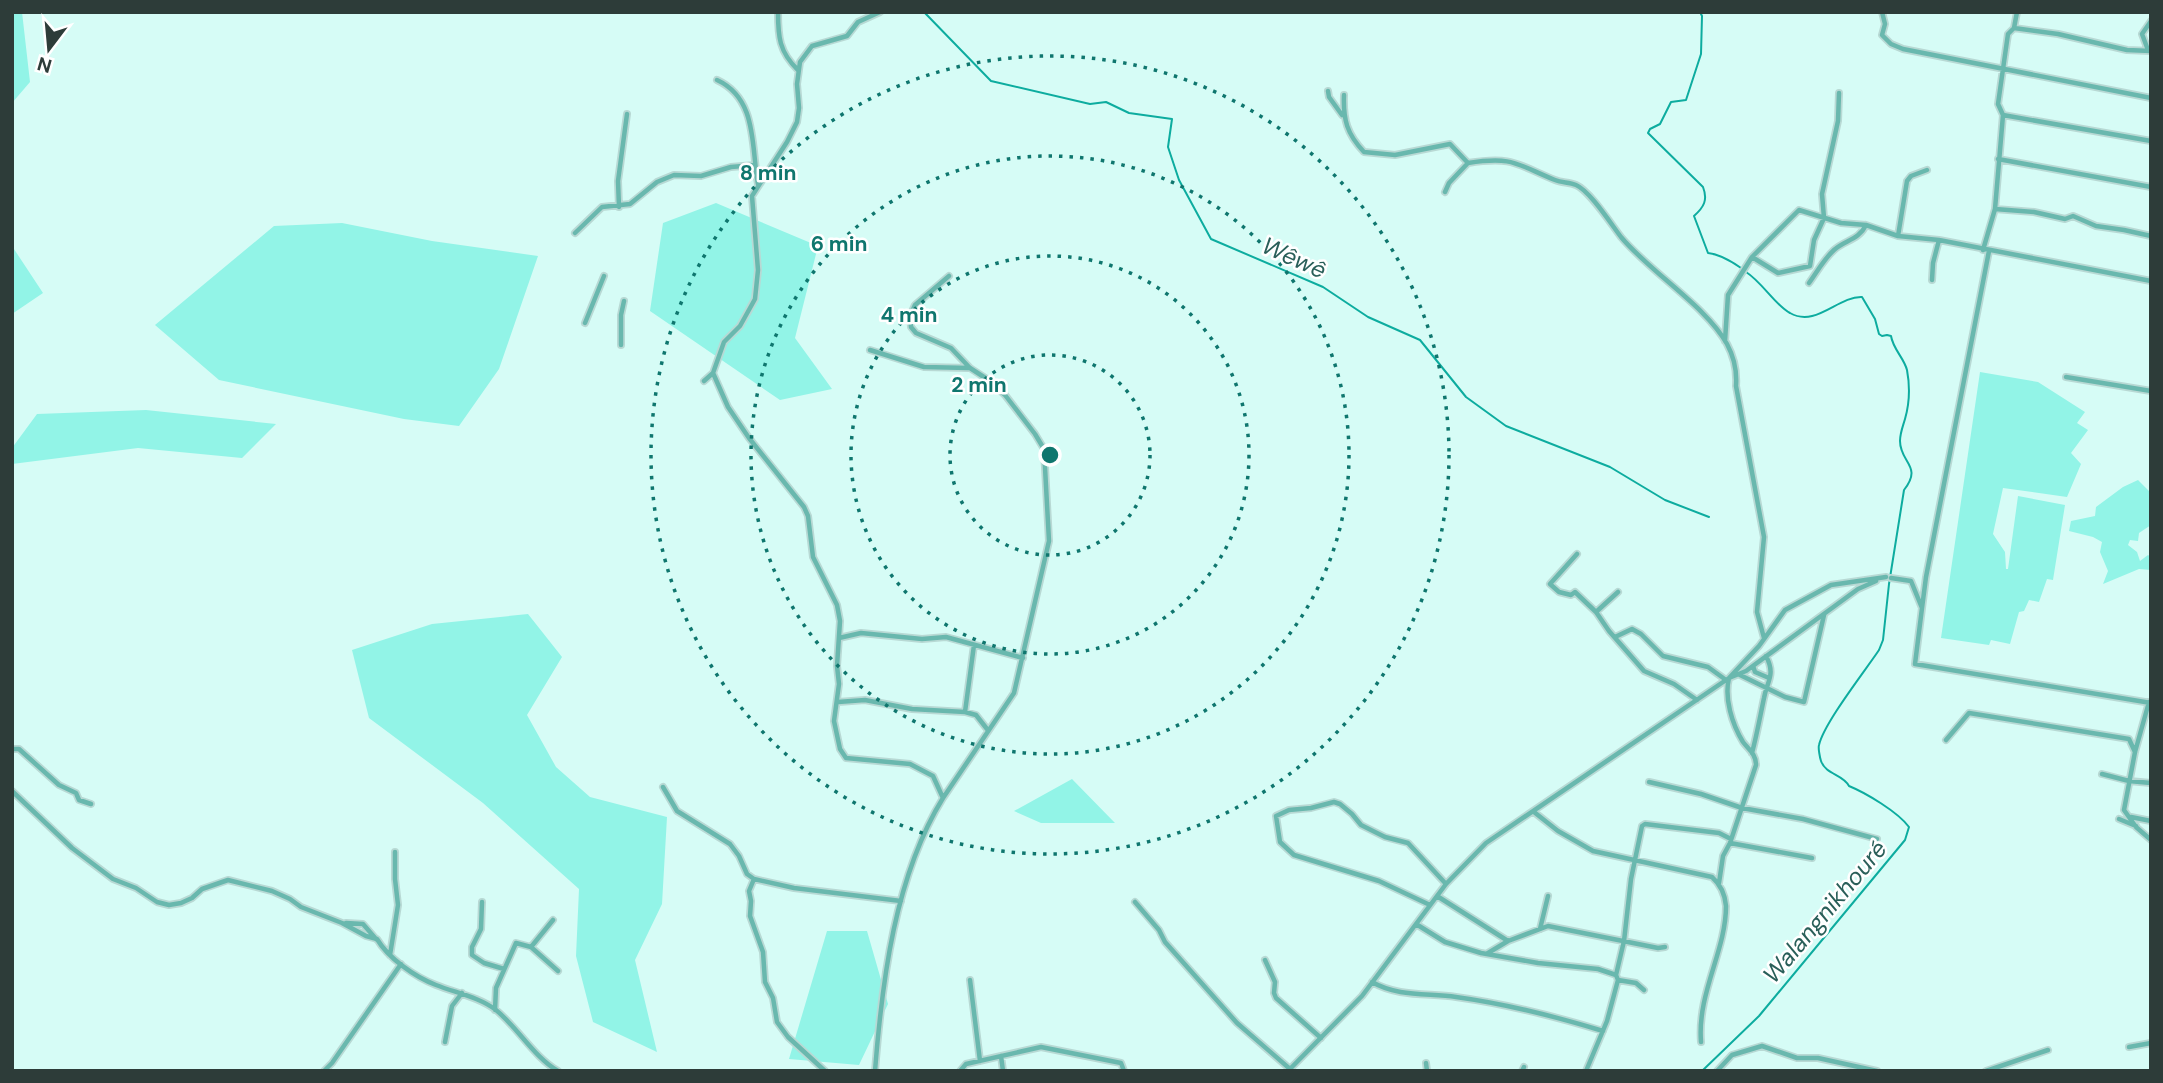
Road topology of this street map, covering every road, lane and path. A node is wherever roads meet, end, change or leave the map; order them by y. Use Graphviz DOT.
graph roads {
  1 [pos="778,12"];
  2 [pos="880,12"];
  3 [pos="1882,12"];
  4 [pos="2017,12"];
  5 [pos="2151,21"];
  6 [pos="2014,28"];
  7 [pos="2149,50"];
  8 [pos="799,70"];
  9 [pos="2004,71"];
  10 [pos="717,80"];
  11 [pos="1328,91"];
  12 [pos="1839,93"];
  13 [pos="1344,95"];
  14 [pos="2151,99"];
  15 [pos="626,114"];
  16 [pos="2003,115"];
  17 [pos="1343,116"];
  18 [pos="2151,141"];
  19 [pos="1998,159"];
  20 [pos="1468,163"];
  21 [pos="755,165"];
  22 [pos="1927,170"];
  23 [pos="758,185"];
  24 [pos="2151,187"];
  25 [pos="1445,192"];
  26 [pos="619,206"];
  27 [pos="1994,209"];
  28 [pos="1824,218"];
  29 [pos="1866,225"];
  30 [pos="575,233"];
  31 [pos="1898,236"];
  32 [pos="2151,236"];
  33 [pos="1939,240"];
  34 [pos="1986,250"];
  35 [pos="1752,257"];
  36 [pos="604,276"];
  37 [pos="949,276"];
  38 [pos="1932,280"];
  39 [pos="2151,281"];
  40 [pos="1809,283"];
  41 [pos="624,301"];
  42 [pos="584,323"];
  43 [pos="1725,341"];
  44 [pos="621,345"];
  45 [pos="870,350"];
  46 [pos="970,368"];
  47 [pos="713,373"];
  48 [pos="2066,377"];
  49 [pos="704,381"];
  50 [pos="2151,391"];
  51 [pos="1577,554"];
  52 [pos="1891,578"];
  53 [pos="1618,592"];
  54 [pos="1922,608"];
  55 [pos="1596,612"];
  56 [pos="1824,615"];
  57 [pos="1615,637"];
  58 [pos="839,638"];
  59 [pos="1764,638"];
  60 [pos="974,645"];
  61 [pos="1766,656"];
  62 [pos="1023,658"];
  63 [pos="1754,666"];
  64 [pos="1739,675"];
  65 [pos="1727,679"];
  66 [pos="1770,680"];
  67 [pos="1768,690"];
  68 [pos="1697,700"];
  69 [pos="838,702"];
  70 [pos="2150,702"];
  71 [pos="965,712"];
  72 [pos="987,729"];
  73 [pos="1946,740"];
  74 [pos="12,749"];
  75 [pos="2136,752"];
  76 [pos="1752,753"];
  77 [pos="2102,774"];
  78 [pos="2129,781"];
  79 [pos="1649,782"];
  80 [pos="2151,783"];
  81 [pos="663,787"];
  82 [pos="12,790"];
  83 [pos="943,798"];
  84 [pos="91,804"];
  85 [pos="1742,808"];
  86 [pos="1534,812"];
  87 [pos="2131,817"];
  88 [pos="2119,819"];
  89 [pos="2151,821"];
  90 [pos="2136,827"];
  91 [pos="1877,839"];
  92 [pos="2151,840"];
  93 [pos="1730,841"];
  94 [pos="395,852"];
  95 [pos="1812,858"];
  96 [pos="1637,861"];
  97 [pos="754,879"];
  98 [pos="1719,883"];
  99 [pos="1446,884"];
  100 [pos="1437,895"];
  101 [pos="1548,896"];
  102 [pos="901,901"];
  103 [pos="482,902"];
  104 [pos="1135,902"];
  105 [pos="1430,905"];
  106 [pos="554,920"];
  107 [pos="1416,924"];
  108 [pos="1539,930"];
  109 [pos="1508,941"];
  110 [pos="1624,942"];
  111 [pos="531,947"];
  112 [pos="1665,947"];
  113 [pos="1487,953"];
  114 [pos="390,955"];
  115 [pos="1265,960"];
  116 [pos="401,964"];
  117 [pos="504,969"];
  118 [pos="558,971"];
  119 [pos="1617,978"];
  120 [pos="970,980"];
  121 [pos="1372,982"];
  122 [pos="1644,990"];
  123 [pos="462,993"];
  124 [pos="495,1010"];
  125 [pos="1603,1031"];
  126 [pos="1321,1038"];
  127 [pos="445,1042"];
  128 [pos="1701,1042"];
  129 [pos="2151,1043"];
  130 [pos="2129,1047"];
  131 [pos="2048,1050"];
  132 [pos="1001,1056"];
  133 [pos="980,1061"];
  134 [pos="1426,1063"];
  135 [pos="1289,1070"];
  136 [pos="324,1071"];
  137 [pos="558,1071"];
  138 [pos="825,1071"];
  139 [pos="875,1071"];
  140 [pos="960,1071"];
  141 [pos="1003,1071"];
  142 [pos="1124,1071"];
  143 [pos="1427,1071"];
  144 [pos="1586,1071"];
  145 [pos="1717,1071"];
  146 [pos="1877,1071"];
  147 [pos="1986,1071"];
  1 -- 8 [label="street"];
  2 -- 8 [label="street"];
  3 -- 9 [label="street"];
  4 -- 6 [label="street"];
  5 -- 7 [label="street"];
  6 -- 7 [label="street"];
  6 -- 9 [label="street"];
  8 -- 23 [label="street"];
  9 -- 14 [label="street"];
  9 -- 16 [label="street"];
  10 -- 21 [label="street"];
  11 -- 17 [label="street"];
  12 -- 28 [label="street"];
  13 -- 17 [label="street"];
  15 -- 26 [label="street"];
  16 -- 18 [label="street"];
  16 -- 19 [label="street"];
  17 -- 20 [label="street"];
  19 -- 24 [label="street"];
  19 -- 27 [label="street"];
  20 -- 25 [label="street"];
  20 -- 43 [label="street"];
  21 -- 23 [label="street"];
  21 -- 26 [label="street"];
  22 -- 31 [label="street"];
  23 -- 47 [label="street"];
  26 -- 30 [label="street"];
  27 -- 32 [label="street"];
  27 -- 34 [label="street"];
  28 -- 29 [label="street"];
  28 -- 35 [label="street"];
  28 -- 35 [label="street"];
  29 -- 31 [label="street"];
  29 -- 40 [label="street"];
  31 -- 33 [label="street"];
  33 -- 34 [label="street"];
  33 -- 38 [label="street"];
  34 -- 39 [label="street"];
  34 -- 54 [label="street"];
  35 -- 43 [label="street"];
  36 -- 42 [label="street"];
  37 -- 46 [label="street"];
  41 -- 44 [label="street"];
  43 -- 59 [label="street"];
  45 -- 46 [label="street"];
  46 -- 62 [label="street"];
  47 -- 49 [label="street"];
  47 -- 58 [label="street"];
  48 -- 50 [label="street"];
  51 -- 55 [label="street"];
  52 -- 54 [label="street"];
  53 -- 55 [label="street"];
  54 -- 70 [label="street"];
  55 -- 57 [label="street"];
  56 -- 59 [label="street"];
  56 -- 61 [label="street"];
  56 -- 67 [label="street"];
  57 -- 65 [label="street"];
  57 -- 68 [label="street"];
  58 -- 60 [label="street"];
  58 -- 69 [label="street"];
  59 -- 65 [label="street"];
  60 -- 62 [label="street"];
  60 -- 71 [label="street"];
  61 -- 63 [label="street"];
  61 -- 66 [label="street"];
  62 -- 72 [label="street"];
  63 -- 64 [label="street"];
  63 -- 66 [label="street"];
  64 -- 65 [label="street"];
  64 -- 67 [label="street"];
  65 -- 68 [label="street"];
  65 -- 76 [label="street"];
  66 -- 67 [label="street"];
  67 -- 76 [label="street"];
  68 -- 86 [label="street"];
  69 -- 71 [label="street"];
  69 -- 83 [label="street"];
  70 -- 75 [label="street"];
  71 -- 72 [label="street"];
  72 -- 83 [label="street"];
  73 -- 75 [label="street"];
  74 -- 84 [label="street"];
  75 -- 78 [label="street"];
  76 -- 85 [label="street"];
  77 -- 78 [label="street"];
  78 -- 80 [label="street"];
  78 -- 87 [label="street"];
  79 -- 85 [label="street"];
  81 -- 97 [label="street"];
  82 -- 114 [label="street"];
  83 -- 102 [label="street"];
  85 -- 91 [label="street"];
  85 -- 93 [label="street"];
  86 -- 96 [label="street"];
  86 -- 99 [label="street"];
  87 -- 89 [label="street"];
  87 -- 90 [label="street"];
  88 -- 90 [label="street"];
  90 -- 92 [label="street"];
  93 -- 95 [label="street"];
  93 -- 96 [label="street"];
  93 -- 98 [label="street"];
  94 -- 114 [label="street"];
  96 -- 98 [label="street"];
  96 -- 110 [label="street"];
  97 -- 102 [label="street"];
  97 -- 138 [label="street"];
  98 -- 128 [label="street"];
  99 -- 100 [label="street"];
  99 -- 105 [label="street"];
  100 -- 105 [label="street"];
  100 -- 109 [label="street"];
  101 -- 108 [label="street"];
  102 -- 139 [label="street"];
  103 -- 117 [label="street"];
  104 -- 135 [label="street"];
  105 -- 107 [label="street"];
  106 -- 111 [label="street"];
  107 -- 113 [label="street"];
  107 -- 121 [label="street"];
  108 -- 109 [label="street"];
  108 -- 110 [label="street"];
  109 -- 113 [label="street"];
  110 -- 112 [label="street"];
  110 -- 119 [label="street"];
  111 -- 117 [label="street"];
  111 -- 118 [label="street"];
  113 -- 119 [label="street"];
  114 -- 116 [label="street"];
  115 -- 126 [label="street"];
  116 -- 123 [label="street"];
  116 -- 136 [label="street"];
  117 -- 124 [label="street"];
  119 -- 122 [label="street"];
  119 -- 125 [label="street"];
  120 -- 133 [label="street"];
  121 -- 125 [label="street"];
  121 -- 126 [label="street"];
  123 -- 124 [label="street"];
  123 -- 127 [label="street"];
  124 -- 137 [label="street"];
  125 -- 144 [label="street"];
  126 -- 135 [label="street"];
  129 -- 130 [label="street"];
  131 -- 147 [label="street"];
  132 -- 133 [label="street"];
  132 -- 141 [label="street"];
  132 -- 142 [label="street"];
  133 -- 140 [label="street"];
  134 -- 143 [label="street"];
  145 -- 146 [label="street"];
}
